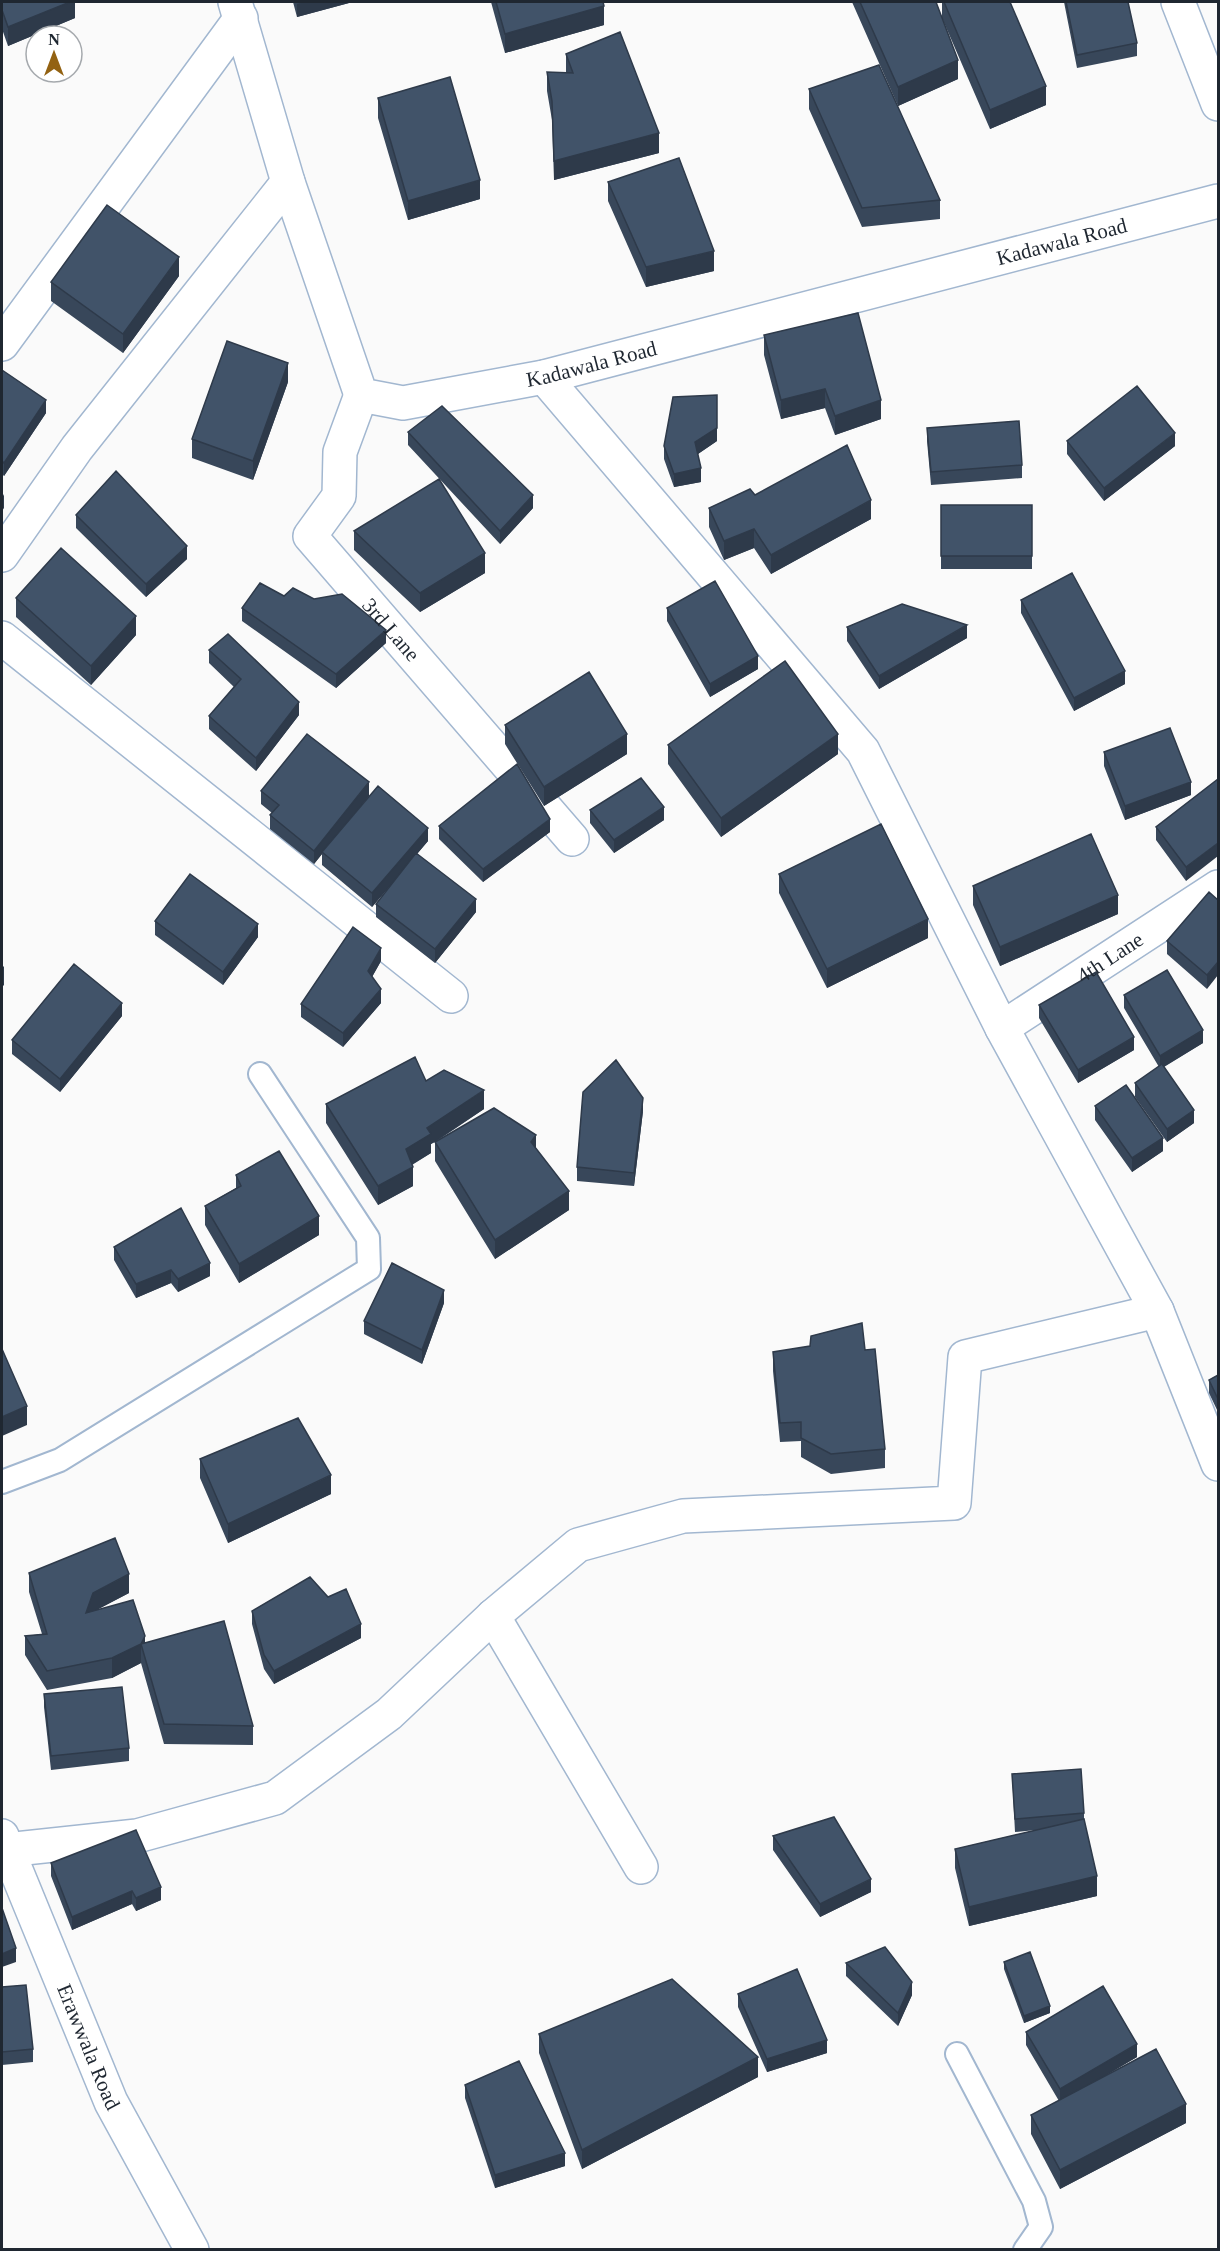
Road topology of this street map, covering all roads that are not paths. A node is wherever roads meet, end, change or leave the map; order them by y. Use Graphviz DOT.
graph roads {
  1 [pos="1178,2"];
  2 [pos="238,10"];
  3 [pos="1218,104"];
  4 [pos="288,182"];
  5 [pos="1218,201"];
  6 [pos="2,344"];
  7 [pos="544,377"];
  8 [pos="361,395"];
  9 [pos="2,555"];
  10 [pos="2,638"];
  11 [pos="572,839"];
  12 [pos="1218,887"];
  13 [pos="451,996"];
  14 [pos="1002,1028"];
  15 [pos="260,1074"];
  16 [pos="1157,1311"];
  17 [pos="1218,1464"];
  18 [pos="2,1482"];
  19 [pos="493,1616"];
  20 [pos="4,1843"];
  21 [pos="641,1867"];
  22 [pos="957,2054"];
  23 [pos="192,2250"];
  24 [pos="1025,2250"];
  1 -- 3 [label="street"];
  2 -- 4 [label="street"];
  2 -- 6 [label="street"];
  4 -- 8 [label="street"];
  4 -- 9 [label="street"];
  5 -- 7 [label="street, Kadawala Road"];
  7 -- 8 [label="street, Kadawala Road"];
  7 -- 14 [label="street"];
  8 -- 11 [label="street, 3rd Lane"];
  10 -- 13 [label="street"];
  12 -- 14 [label="street, 4th Lane"];
  14 -- 16 [label="street"];
  15 -- 18 [label="lane"];
  16 -- 17 [label="street"];
  16 -- 19 [label="street"];
  19 -- 20 [label="street"];
  19 -- 21 [label="street"];
  20 -- 23 [label="street, Erawwala Road"];
  22 -- 24 [label="lane"];
}
